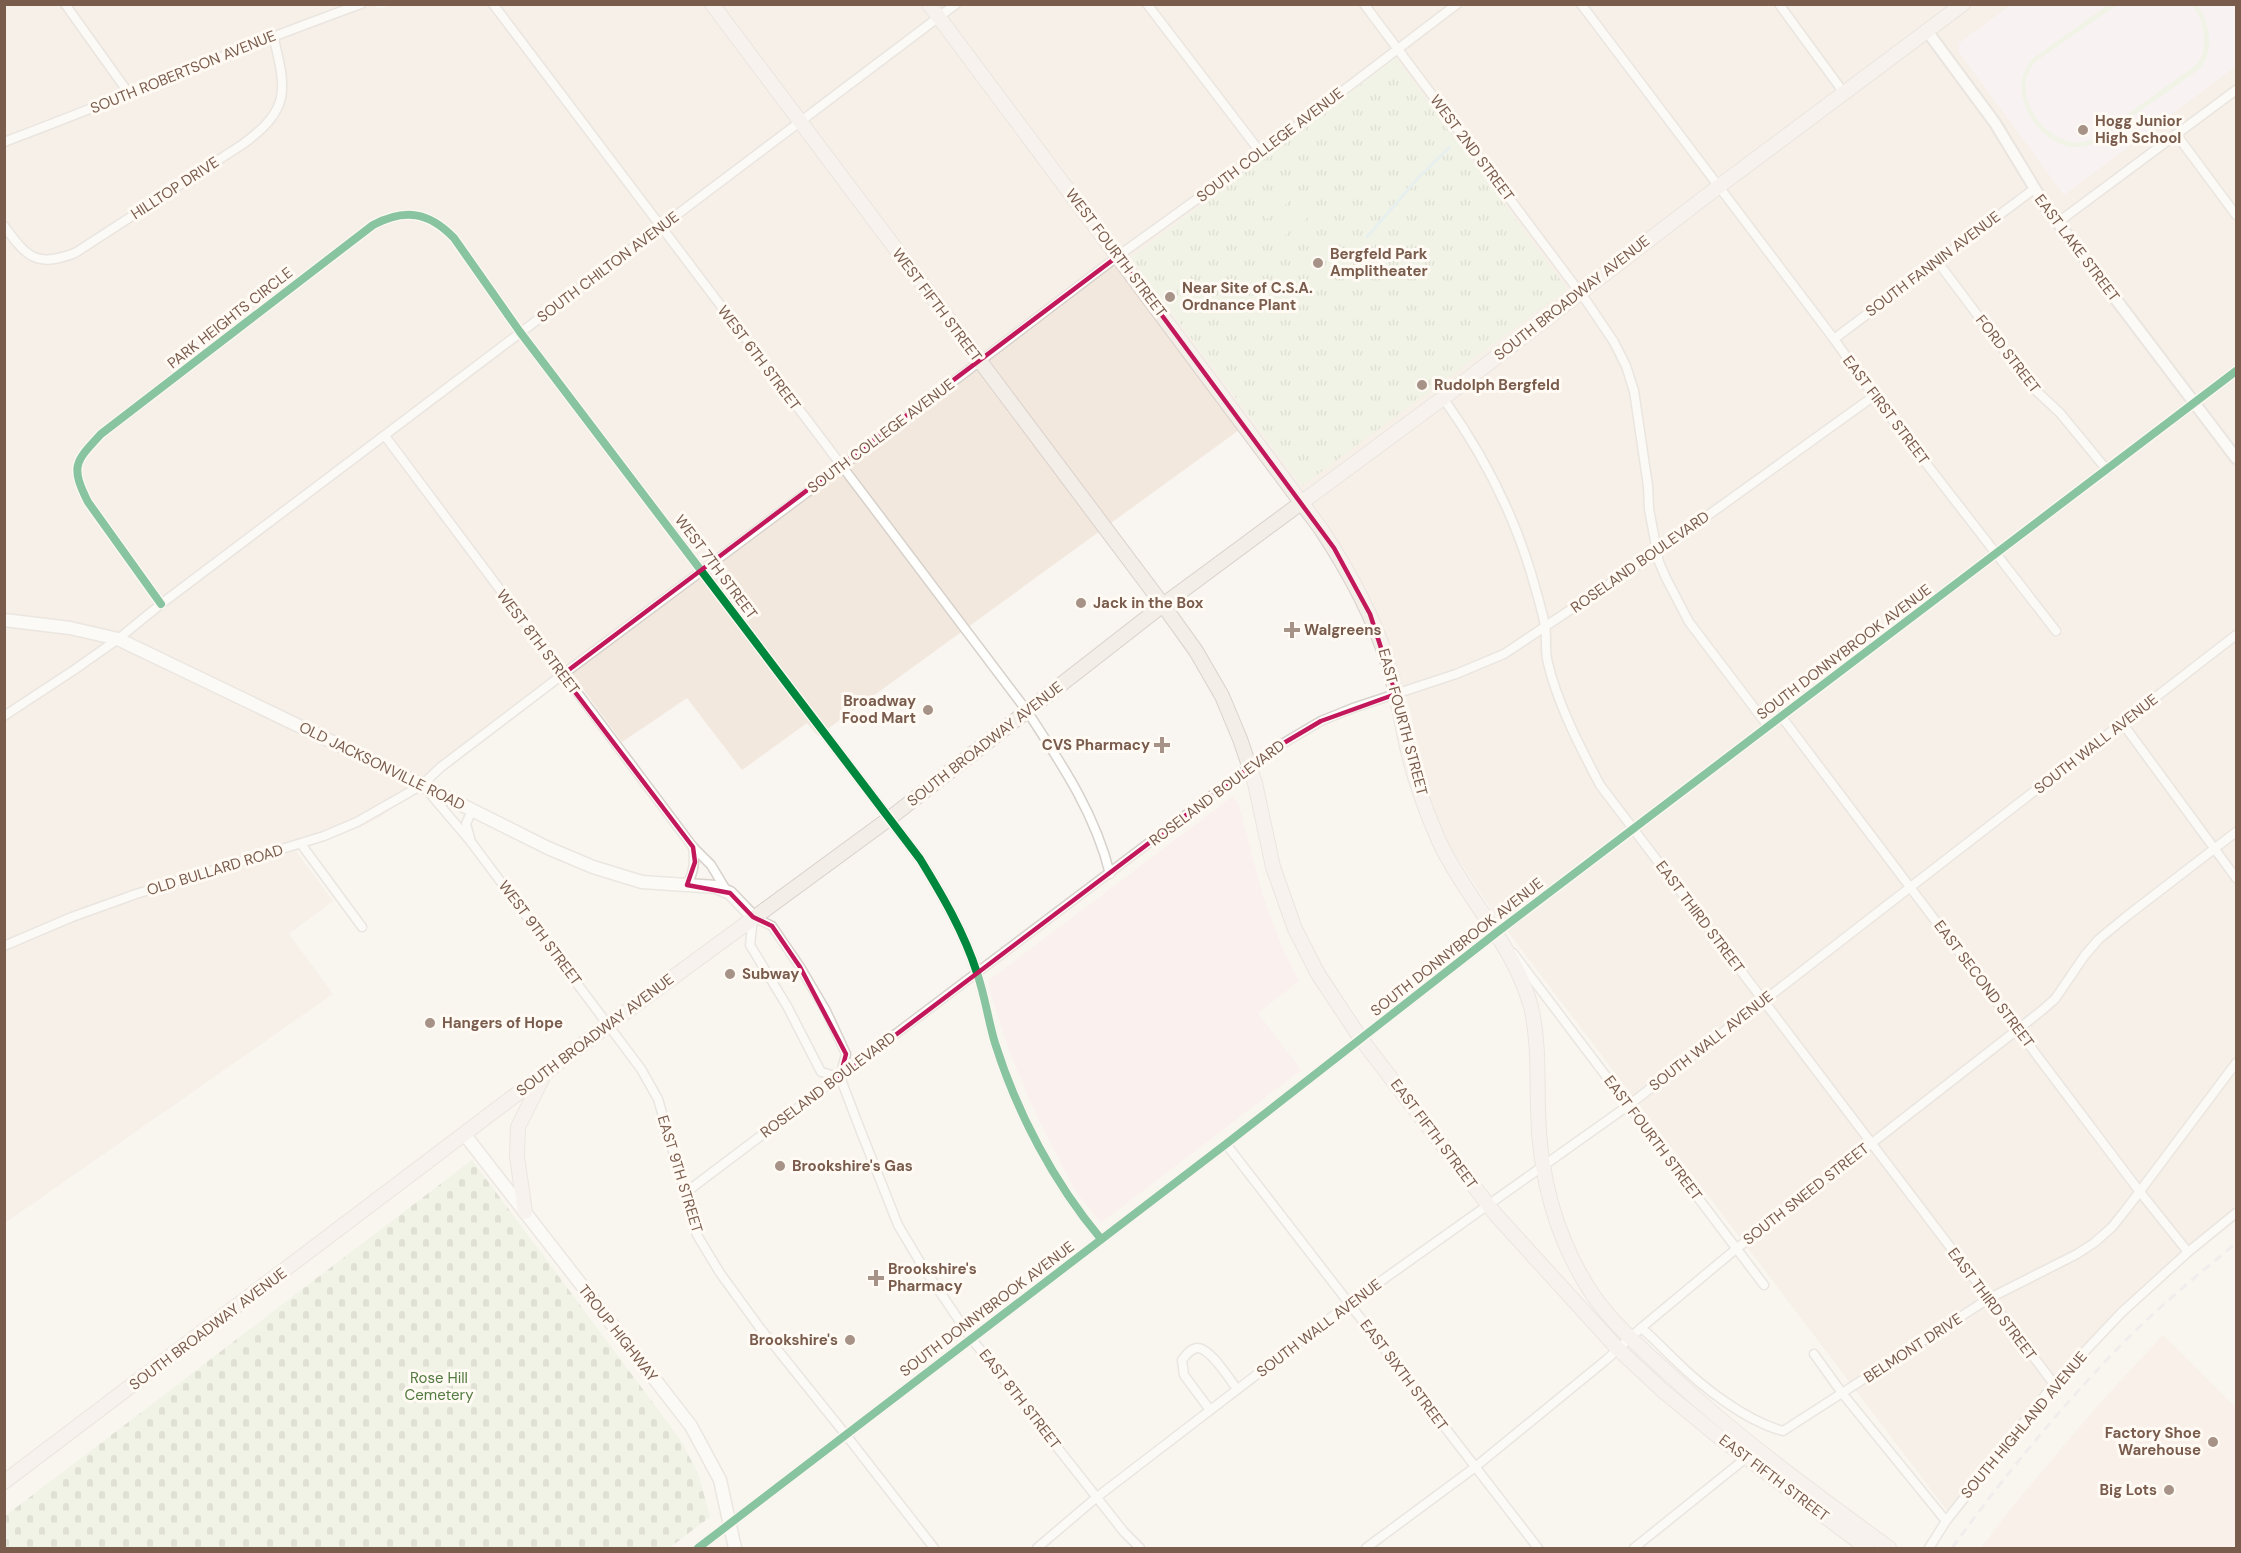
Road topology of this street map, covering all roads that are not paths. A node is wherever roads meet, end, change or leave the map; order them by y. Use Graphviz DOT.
graph roads {
  1 [pos="65,4"];
  2 [pos="361,4"];
  3 [pos="492,4"];
  4 [pos="712,4"];
  5 [pos="929,4"];
  6 [pos="956,4"];
  7 [pos="1147,4"];
  8 [pos="1364,4"];
  9 [pos="1457,4"];
  10 [pos="1581,4"];
  11 [pos="1779,4"];
  12 [pos="1963,4"];
  13 [pos="939,17"];
  14 [pos="1927,31"];
  15 [pos="273,35"];
  16 [pos="1398,49"];
  17 [pos="2236,90"];
  18 [pos="1844,93"];
  19 [pos="130,95"];
  20 [pos="800,122"];
  21 [pos="2176,134"];
  22 [pos="4,142"];
  23 [pos="1261,153"];
  24 [pos="1718,187"];
  25 [pos="2034,189"];
  26 [pos="2236,215"];
  27 [pos="2057,223"];
  28 [pos="4,226"];
  29 [pos="661,228"];
  30 [pos="1118,256"];
  31 [pos="1936,261"];
  32 [pos="1579,292"];
  33 [pos="520,332"];
  34 [pos="1834,339"];
  35 [pos="979,361"];
  36 [pos="2236,371"];
  37 [pos="1874,396"];
  38 [pos="1443,398"];
  39 [pos="2194,403"];
  40 [pos="385,436"];
  41 [pos="2236,458"];
  42 [pos="841,467"];
  43 [pos="2107,470"];
  44 [pos="1301,501"];
  45 [pos="1657,552"];
  46 [pos="1996,554"];
  47 [pos="702,570"];
  48 [pos="161,604"];
  49 [pos="1163,605"];
  50 [pos="4,620"];
  51 [pos="1545,627"];
  52 [pos="2056,631"];
  53 [pos="2236,635"];
  54 [pos="118,639"];
  55 [pos="562,675"];
  56 [pos="1396,694"];
  57 [pos="1028,711"];
  58 [pos="4,716"];
  59 [pos="1781,716"];
  60 [pos="2123,724"];
  61 [pos="1768,726"];
  62 [pos="1249,766"];
  63 [pos="422,784"];
  64 [pos="472,810"];
  65 [pos="890,818"];
  66 [pos="1633,829"];
  67 [pos="2236,832"];
  68 [pos="471,842"];
  69 [pos="301,844"];
  70 [pos="693,847"];
  71 [pos="2215,848"];
  72 [pos="1110,874"];
  73 [pos="2236,878"];
  74 [pos="687,885"];
  75 [pos="1911,887"];
  76 [pos="726,891"];
  77 [pos="753,917"];
  78 [pos="362,927"];
  79 [pos="1500,938"];
  80 [pos="4,946"];
  81 [pos="977,972"];
  82 [pos="1763,1000"];
  83 [pos="608,1024"];
  84 [pos="2018,1029"];
  85 [pos="1361,1039"];
  86 [pos="2236,1063"];
  87 [pos="546,1073"];
  88 [pos="840,1077"];
  89 [pos="1629,1105"];
  90 [pos="465,1135"];
  91 [pos="1871,1143"];
  92 [pos="1226,1144"];
  93 [pos="1542,1166"];
  94 [pos="2140,1192"];
  95 [pos="685,1193"];
  96 [pos="1488,1204"];
  97 [pos="525,1212"];
  98 [pos="2236,1213"];
  99 [pos="1101,1239"];
  100 [pos="1736,1249"];
  101 [pos="2188,1252"];
  102 [pos="1764,1286"];
  103 [pos="1988,1299"];
  104 [pos="1350,1303"];
  105 [pos="1641,1328"];
  106 [pos="971,1338"];
  107 [pos="1630,1338"];
  108 [pos="1618,1349"];
  109 [pos="1814,1354"];
  110 [pos="2054,1384"];
  111 [pos="1237,1389"];
  112 [pos="1842,1393"];
  113 [pos="1210,1410"];
  114 [pos="846,1435"];
  115 [pos="1746,1458"];
  116 [pos="1474,1468"];
  117 [pos="4,1482"];
  118 [pos="1097,1497"];
  119 [pos="1946,1521"];
  120 [pos="730,1524"];
  121 [pos="1886,1546"];
  122 [pos="698,1548"];
  123 [pos="735,1548"];
  124 [pos="934,1548"];
  125 [pos="1037,1548"];
  126 [pos="1140,1548"];
  127 [pos="1366,1548"];
  128 [pos="1538,1548"];
  129 [pos="1634,1548"];
  130 [pos="1867,1548"];
  131 [pos="1929,1548"];
  1 -- 19 [label="street"];
  2 -- 15 [label="street, SOUTH ROBERTSON AVENUE"];
  3 -- 29 [label="street, WEST 6TH STREET"];
  4 -- 20 [label="main road, WEST FIFTH STREET"];
  5 -- 13 [label="main road, WEST FOURTH STREET"];
  6 -- 13 [label="street, SOUTH CHILTON AVENUE"];
  7 -- 23 [label="street"];
  8 -- 16 [label="street, WEST 2ND STREET"];
  9 -- 16 [label="street, SOUTH COLLEGE AVENUE"];
  10 -- 24 [label="street, EAST FIRST STREET"];
  11 -- 18 [label="street"];
  12 -- 14 [label="main road, SOUTH BROADWAY AVENUE"];
  13 -- 20 [label="street, SOUTH CHILTON AVENUE"];
  13 -- 30 [label="main road, WEST FOURTH STREET"];
  14 -- 18 [label="main road, SOUTH BROADWAY AVENUE"];
  14 -- 25 [label="street, EAST LAKE STREET"];
  15 -- 19 [label="street, SOUTH ROBERTSON AVENUE"];
  15 -- 28 [label="street, HILLTOP DRIVE"];
  16 -- 23 [label="street, SOUTH COLLEGE AVENUE"];
  16 -- 32 [label="street, WEST 2ND STREET"];
  17 -- 21 [label="street"];
  18 -- 24 [label="main road, SOUTH BROADWAY AVENUE"];
  19 -- 22 [label="street, SOUTH ROBERTSON AVENUE"];
  20 -- 29 [label="street, SOUTH CHILTON AVENUE"];
  20 -- 35 [label="main road, WEST FIFTH STREET"];
  21 -- 26 [label="street"];
  21 -- 27 [label="street"];
  23 -- 30 [label="street, SOUTH COLLEGE AVENUE"];
  24 -- 32 [label="main road, SOUTH BROADWAY AVENUE"];
  24 -- 34 [label="street, EAST FIRST STREET"];
  25 -- 27 [label="street, EAST LAKE STREET"];
  25 -- 31 [label="street, SOUTH FANNIN AVENUE"];
  27 -- 39 [label="street, EAST LAKE STREET"];
  29 -- 33 [label="street, SOUTH CHILTON AVENUE"];
  29 -- 42 [label="street, WEST 6TH STREET"];
  30 -- 35 [label="street, SOUTH COLLEGE AVENUE"];
  30 -- 44 [label="main road, WEST FOURTH STREET"];
  31 -- 34 [label="street, SOUTH FANNIN AVENUE"];
  31 -- 43 [label="street, FORD STREET"];
  32 -- 38 [label="main road, SOUTH BROADWAY AVENUE"];
  32 -- 45 [label="street"];
  33 -- 40 [label="street, SOUTH CHILTON AVENUE"];
  33 -- 47 [label="street, WEST 7TH STREET"];
  33 -- 48 [label="street, PARK HEIGHTS CIRCLE"];
  34 -- 37 [label="street, EAST FIRST STREET"];
  35 -- 42 [label="street, SOUTH COLLEGE AVENUE"];
  35 -- 49 [label="main road, WEST FIFTH STREET"];
  36 -- 39 [label="street, SOUTH DONNYBROOK AVENUE"];
  37 -- 45 [label="street, ROSELAND BOULEVARD"];
  37 -- 46 [label="street, EAST FIRST STREET"];
  38 -- 44 [label="main road, SOUTH BROADWAY AVENUE"];
  38 -- 51 [label="street, EAST THIRD STREET"];
  39 -- 41 [label="street, EAST LAKE STREET"];
  39 -- 43 [label="street, SOUTH DONNYBROOK AVENUE"];
  40 -- 48 [label="street, SOUTH CHILTON AVENUE"];
  40 -- 55 [label="street, WEST 8TH STREET"];
  42 -- 47 [label="street, SOUTH COLLEGE AVENUE"];
  42 -- 57 [label="street, WEST 6TH STREET"];
  43 -- 46 [label="street, SOUTH DONNYBROOK AVENUE"];
  44 -- 49 [label="main road, SOUTH BROADWAY AVENUE"];
  44 -- 56 [label="main road, EAST FOURTH STREET"];
  45 -- 51 [label="street, ROSELAND BOULEVARD"];
  45 -- 61 [label="street"];
  46 -- 52 [label="street, EAST FIRST STREET"];
  46 -- 59 [label="street, SOUTH DONNYBROOK AVENUE"];
  47 -- 55 [label="street, SOUTH COLLEGE AVENUE"];
  47 -- 65 [label="street, WEST 7TH STREET"];
  48 -- 54 [label="street, SOUTH CHILTON AVENUE"];
  49 -- 57 [label="main road, SOUTH BROADWAY AVENUE"];
  49 -- 62 [label="main road, EAST FIFTH STREET"];
  50 -- 54 [label="main road, OLD JACKSONVILLE ROAD"];
  51 -- 56 [label="street, ROSELAND BOULEVARD"];
  51 -- 66 [label="street, EAST THIRD STREET"];
  53 -- 60 [label="street, SOUTH WALL AVENUE"];
  54 -- 58 [label="street, SOUTH CHILTON AVENUE"];
  54 -- 63 [label="main road, OLD JACKSONVILLE ROAD"];
  55 -- 63 [label="street, SOUTH COLLEGE AVENUE"];
  55 -- 70 [label="street, WEST 8TH STREET"];
  56 -- 62 [label="street, ROSELAND BOULEVARD"];
  56 -- 79 [label="main road, EAST FOURTH STREET"];
  57 -- 65 [label="main road, SOUTH BROADWAY AVENUE"];
  57 -- 72 [label="street, WEST 6TH STREET"];
  59 -- 61 [label="street, SOUTH DONNYBROOK AVENUE"];
  59 -- 75 [label="street, EAST SECOND STREET"];
  60 -- 71 [label="street"];
  60 -- 75 [label="street, SOUTH WALL AVENUE"];
  61 -- 66 [label="street, SOUTH DONNYBROOK AVENUE"];
  62 -- 72 [label="street, ROSELAND BOULEVARD"];
  62 -- 85 [label="main road, EAST FIFTH STREET"];
  63 -- 64 [label="main road, OLD JACKSONVILLE ROAD"];
  63 -- 68 [label="street, WEST 9TH STREET"];
  63 -- 69 [label="street, OLD BULLARD ROAD"];
  64 -- 68 [label="street"];
  64 -- 74 [label="main road, OLD JACKSONVILLE ROAD"];
  65 -- 77 [label="main road, SOUTH BROADWAY AVENUE"];
  65 -- 81 [label="street, WEST 7TH STREET"];
  66 -- 79 [label="street, SOUTH DONNYBROOK AVENUE"];
  66 -- 82 [label="street, EAST THIRD STREET"];
  67 -- 71 [label="street, SOUTH SNEED STREET"];
  68 -- 83 [label="street, WEST 9TH STREET"];
  69 -- 78 [label="street"];
  69 -- 80 [label="street, OLD BULLARD ROAD"];
  70 -- 74 [label="street"];
  70 -- 76 [label="street, WEST 8TH STREET"];
  71 -- 73 [label="street"];
  71 -- 84 [label="street, SOUTH SNEED STREET"];
  72 -- 81 [label="street, ROSELAND BOULEVARD"];
  74 -- 76 [label="main road, OLD JACKSONVILLE ROAD"];
  75 -- 82 [label="street, SOUTH WALL AVENUE"];
  75 -- 84 [label="street, EAST SECOND STREET"];
  76 -- 77 [label="main road"];
  77 -- 83 [label="main road, SOUTH BROADWAY AVENUE"];
  77 -- 88 [label="street, EAST 8TH STREET"];
  77 -- 88 [label="street"];
  79 -- 85 [label="street, SOUTH DONNYBROOK AVENUE"];
  79 -- 89 [label="street, EAST FOURTH STREET"];
  79 -- 93 [label="main road, EAST FOURTH STREET"];
  81 -- 88 [label="street, ROSELAND BOULEVARD"];
  81 -- 99 [label="street, WEST 7TH STREET"];
  82 -- 89 [label="street, SOUTH WALL AVENUE"];
  82 -- 91 [label="street, EAST THIRD STREET"];
  83 -- 87 [label="main road, SOUTH BROADWAY AVENUE"];
  83 -- 95 [label="street, EAST 9TH STREET"];
  84 -- 91 [label="street, SOUTH SNEED STREET"];
  84 -- 94 [label="street, EAST SECOND STREET"];
  85 -- 92 [label="street, SOUTH DONNYBROOK AVENUE"];
  85 -- 96 [label="main road, EAST FIFTH STREET"];
  86 -- 94 [label="street, BELMONT DRIVE"];
  87 -- 90 [label="main road, SOUTH BROADWAY AVENUE"];
  87 -- 97 [label="main road"];
  88 -- 95 [label="street, ROSELAND BOULEVARD"];
  88 -- 106 [label="street, EAST 8TH STREET"];
  89 -- 93 [label="street, SOUTH WALL AVENUE"];
  89 -- 100 [label="street, EAST FOURTH STREET"];
  90 -- 97 [label="main road, TROUP HIGHWAY"];
  90 -- 117 [label="main road, SOUTH BROADWAY AVENUE"];
  91 -- 100 [label="street, SOUTH SNEED STREET"];
  91 -- 103 [label="street, EAST THIRD STREET"];
  92 -- 99 [label="street, SOUTH DONNYBROOK AVENUE"];
  92 -- 104 [label="street, EAST SIXTH STREET"];
  93 -- 96 [label="street, SOUTH WALL AVENUE"];
  93 -- 107 [label="main road, EAST FIFTH STREET"];
  94 -- 101 [label="street, EAST SECOND STREET"];
  94 -- 103 [label="street, BELMONT DRIVE"];
  95 -- 114 [label="street, EAST 9TH STREET"];
  96 -- 104 [label="street, SOUTH WALL AVENUE"];
  96 -- 108 [label="main road, EAST FIFTH STREET"];
  97 -- 120 [label="main road, TROUP HIGHWAY"];
  98 -- 101 [label="street, SOUTH HIGHLAND AVENUE"];
  99 -- 106 [label="street, SOUTH DONNYBROOK AVENUE"];
  100 -- 102 [label="street, EAST FOURTH STREET"];
  100 -- 105 [label="street, SOUTH SNEED STREET"];
  101 -- 110 [label="street, SOUTH HIGHLAND AVENUE"];
  103 -- 110 [label="street, EAST THIRD STREET"];
  103 -- 112 [label="street, BELMONT DRIVE"];
  104 -- 111 [label="street, SOUTH WALL AVENUE"];
  104 -- 116 [label="street, EAST SIXTH STREET"];
  105 -- 107 [label="street, SOUTH SNEED STREET"];
  105 -- 112 [label="street, BELMONT DRIVE"];
  106 -- 114 [label="street, SOUTH DONNYBROOK AVENUE"];
  106 -- 118 [label="street, EAST 8TH STREET"];
  107 -- 108 [label="street, SOUTH SNEED STREET"];
  107 -- 121 [label="main road, EAST FIFTH STREET"];
  108 -- 115 [label="main road, EAST FIFTH STREET"];
  108 -- 116 [label="street, SOUTH SNEED STREET"];
  109 -- 112 [label="street"];
  110 -- 119 [label="street, SOUTH HIGHLAND AVENUE"];
  111 -- 113 [label="street, SOUTH WALL AVENUE"];
  111 -- 113 [label="street"];
  112 -- 119 [label="street"];
  113 -- 118 [label="street, SOUTH WALL AVENUE"];
  114 -- 120 [label="street, SOUTH DONNYBROOK AVENUE"];
  114 -- 124 [label="street, EAST 9TH STREET"];
  115 -- 129 [label="street"];
  115 -- 130 [label="main road, EAST FIFTH STREET"];
  116 -- 127 [label="street, SOUTH SNEED STREET"];
  116 -- 128 [label="street, EAST SIXTH STREET"];
  118 -- 125 [label="street, SOUTH WALL AVENUE"];
  118 -- 126 [label="street, EAST 8TH STREET"];
  119 -- 131 [label="street, SOUTH HIGHLAND AVENUE"];
  120 -- 122 [label="street, SOUTH DONNYBROOK AVENUE"];
  120 -- 123 [label="main road, TROUP HIGHWAY"];
}
